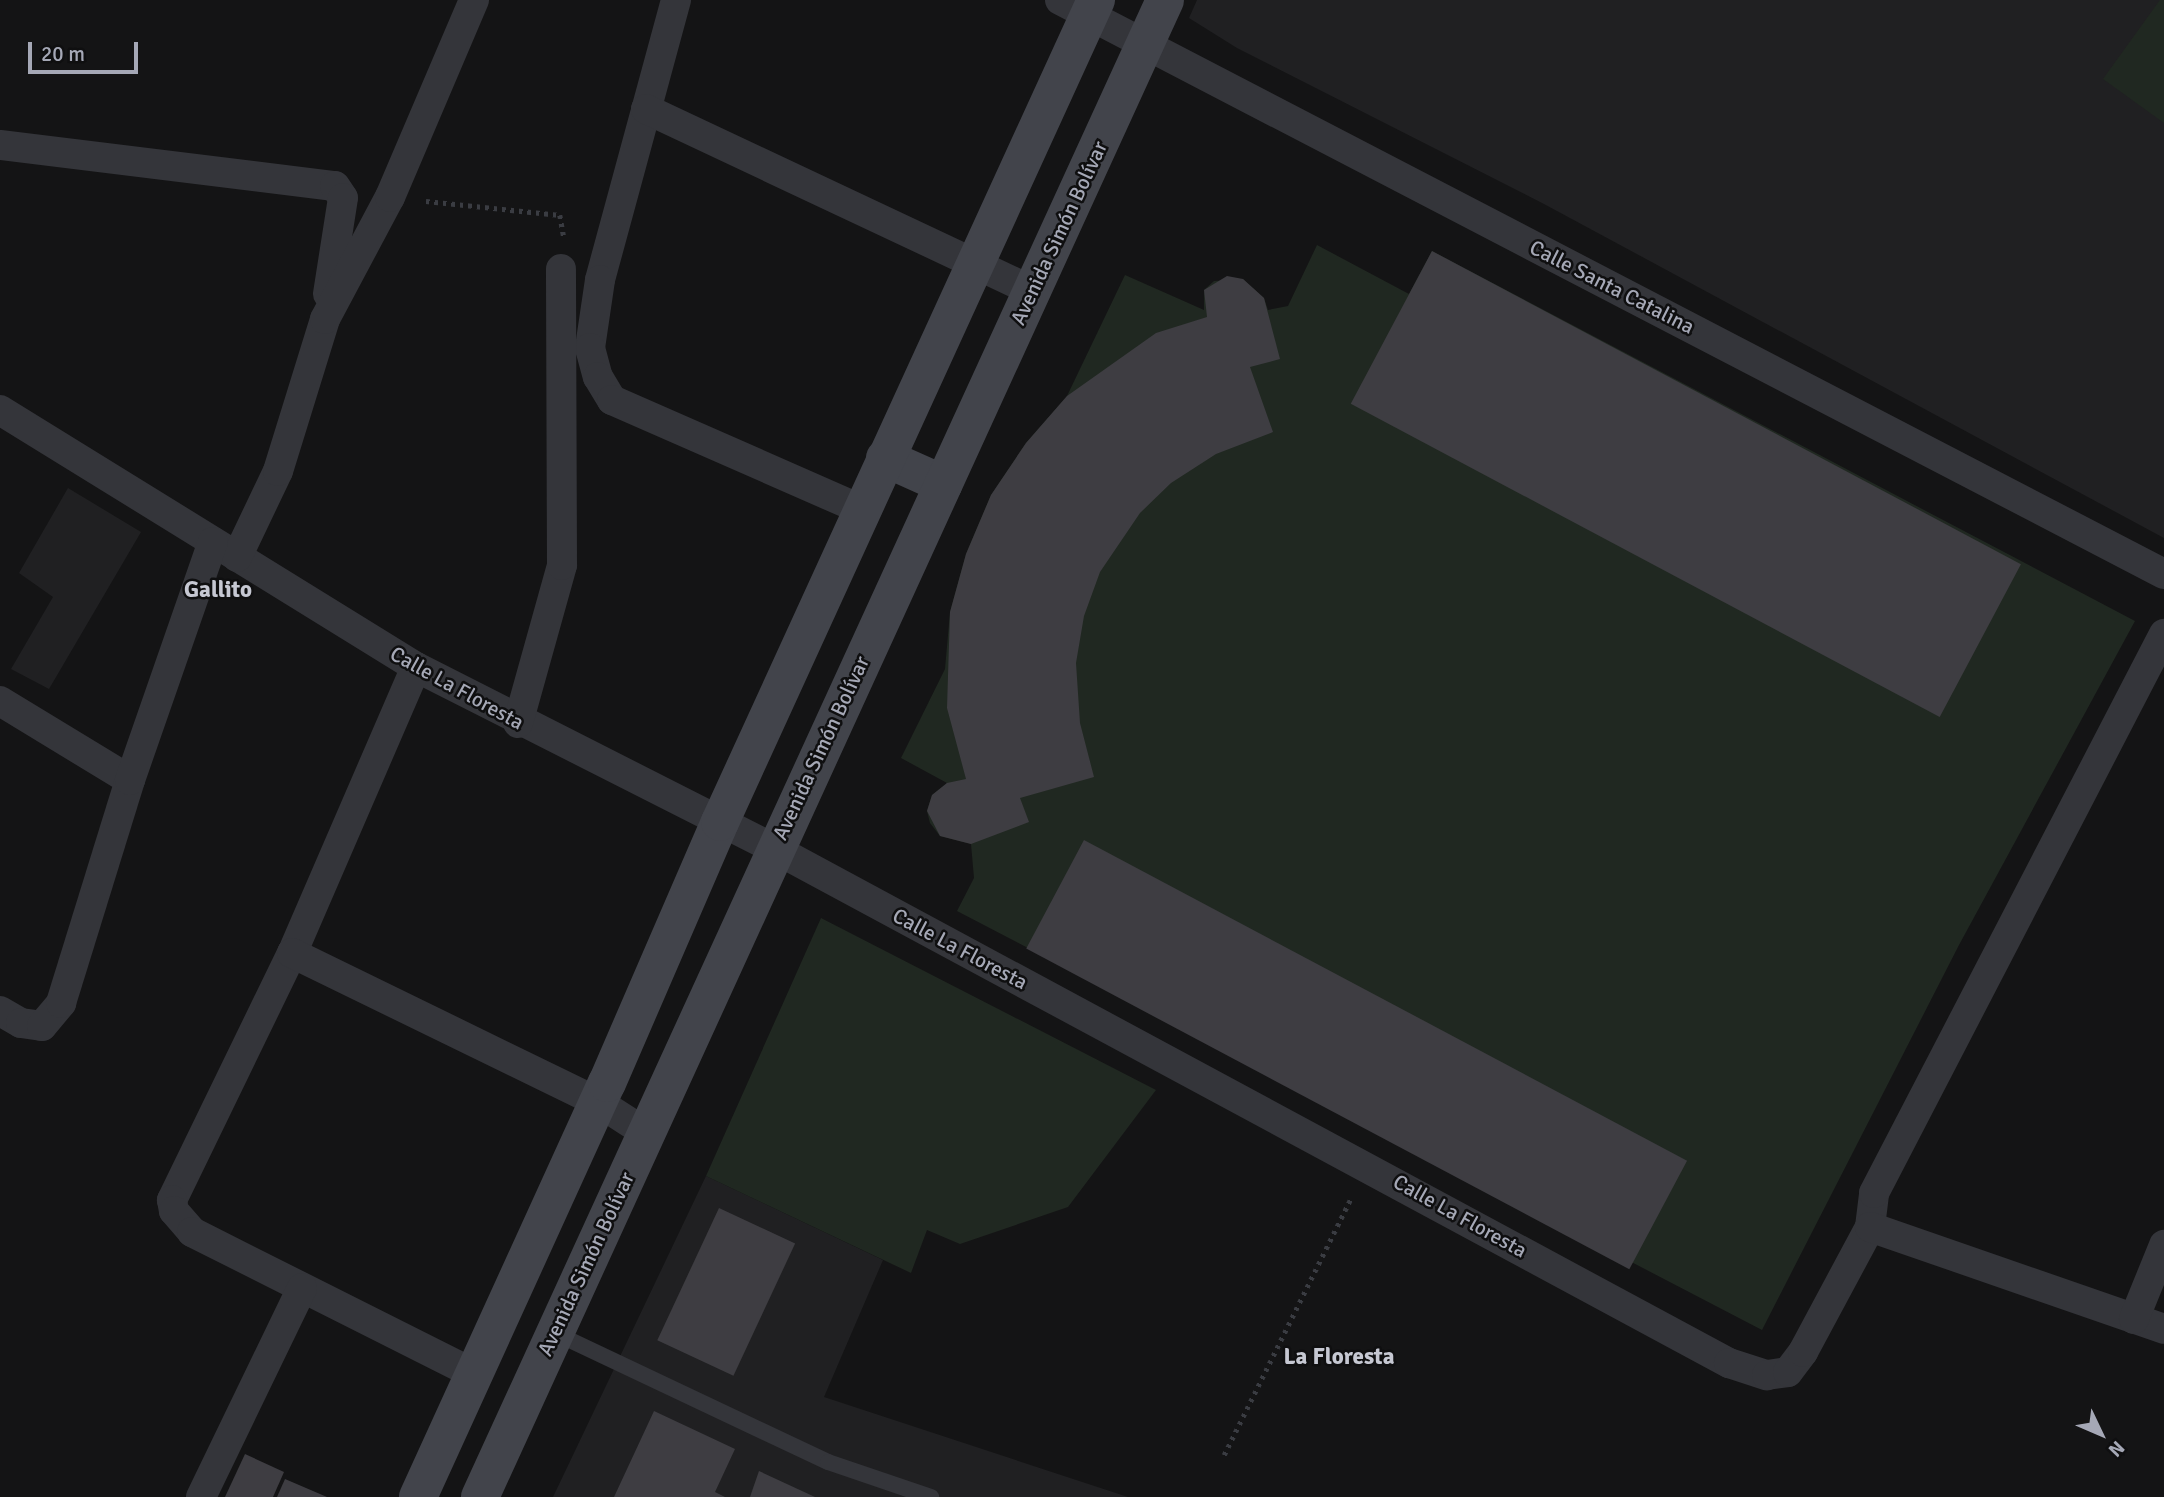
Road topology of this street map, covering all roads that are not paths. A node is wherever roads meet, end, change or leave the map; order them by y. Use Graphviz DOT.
graph roads {
  1 [pos="474,0"];
  2 [pos="676,0"];
  3 [pos="1165,0"];
  4 [pos="1082,5"];
  5 [pos="1145,45"];
  6 [pos="646,109"];
  7 [pos="0,145"];
  8 [pos="976,263"];
  9 [pos="561,269"];
  10 [pos="1032,291"];
  11 [pos="325,319"];
  12 [pos="0,410"];
  13 [pos="885,458"];
  14 [pos="943,484"];
  15 [pos="863,510"];
  16 [pos="225,549"];
  17 [pos="2164,574"];
  18 [pos="2164,634"];
  19 [pos="416,667"];
  20 [pos="0,701"];
  21 [pos="518,723"];
  22 [pos="130,780"];
  23 [pos="720,822"];
  24 [pos="775,849"];
  25 [pos="292,953"];
  26 [pos="0,1011"];
  27 [pos="598,1102"];
  28 [pos="646,1133"];
  29 [pos="1870,1227"];
  30 [pos="2164,1245"];
  31 [pos="302,1288"];
  32 [pos="2134,1320"];
  33 [pos="2164,1329"];
  34 [pos="547,1349"];
  35 [pos="481,1357"];
  36 [pos="424,1483"];
  37 [pos="481,1495"];
  38 [pos="201,1497"];
  39 [pos="931,1497"];
  1 -- 11 [label="street"];
  2 -- 6 [label="street"];
  3 -- 5 [label="main road, Avenida Simón Bolívar"];
  4 -- 5 [label="street, Calle Santa Catalina"];
  4 -- 8 [label="main road"];
  5 -- 10 [label="main road, Avenida Simón Bolívar"];
  5 -- 17 [label="street, Calle Santa Catalina"];
  6 -- 8 [label="street"];
  6 -- 15 [label="street"];
  7 -- 11 [label="street"];
  8 -- 10 [label="street"];
  8 -- 13 [label="main road"];
  9 -- 21 [label="street"];
  10 -- 14 [label="main road, Avenida Simón Bolívar"];
  11 -- 16 [label="street"];
  12 -- 16 [label="street, Calle La Floresta"];
  13 -- 14 [label="main road"];
  13 -- 15 [label="main road"];
  14 -- 24 [label="main road, Avenida Simón Bolívar"];
  15 -- 23 [label="main road"];
  16 -- 19 [label="street, Calle La Floresta"];
  16 -- 22 [label="street"];
  18 -- 29 [label="street"];
  19 -- 21 [label="street, Calle La Floresta"];
  19 -- 25 [label="street"];
  20 -- 22 [label="street"];
  21 -- 23 [label="street, Calle La Floresta"];
  22 -- 26 [label="street"];
  23 -- 24 [label="street, Calle La Floresta"];
  23 -- 27 [label="main road"];
  24 -- 28 [label="main road, Avenida Simón Bolívar"];
  24 -- 29 [label="street, Calle La Floresta"];
  25 -- 27 [label="street"];
  25 -- 31 [label="street"];
  27 -- 28 [label="street"];
  27 -- 35 [label="main road"];
  28 -- 34 [label="main road, Avenida Simón Bolívar"];
  29 -- 32 [label="street"];
  30 -- 32 [label="street"];
  31 -- 35 [label="street"];
  31 -- 38 [label="street"];
  32 -- 33 [label="street"];
  34 -- 35 [label="main road"];
  34 -- 37 [label="main road, Avenida Simón Bolívar"];
  34 -- 39 [label="lane"];
  35 -- 36 [label="main road"];
  36 -- 37 [label="main road"];
}
